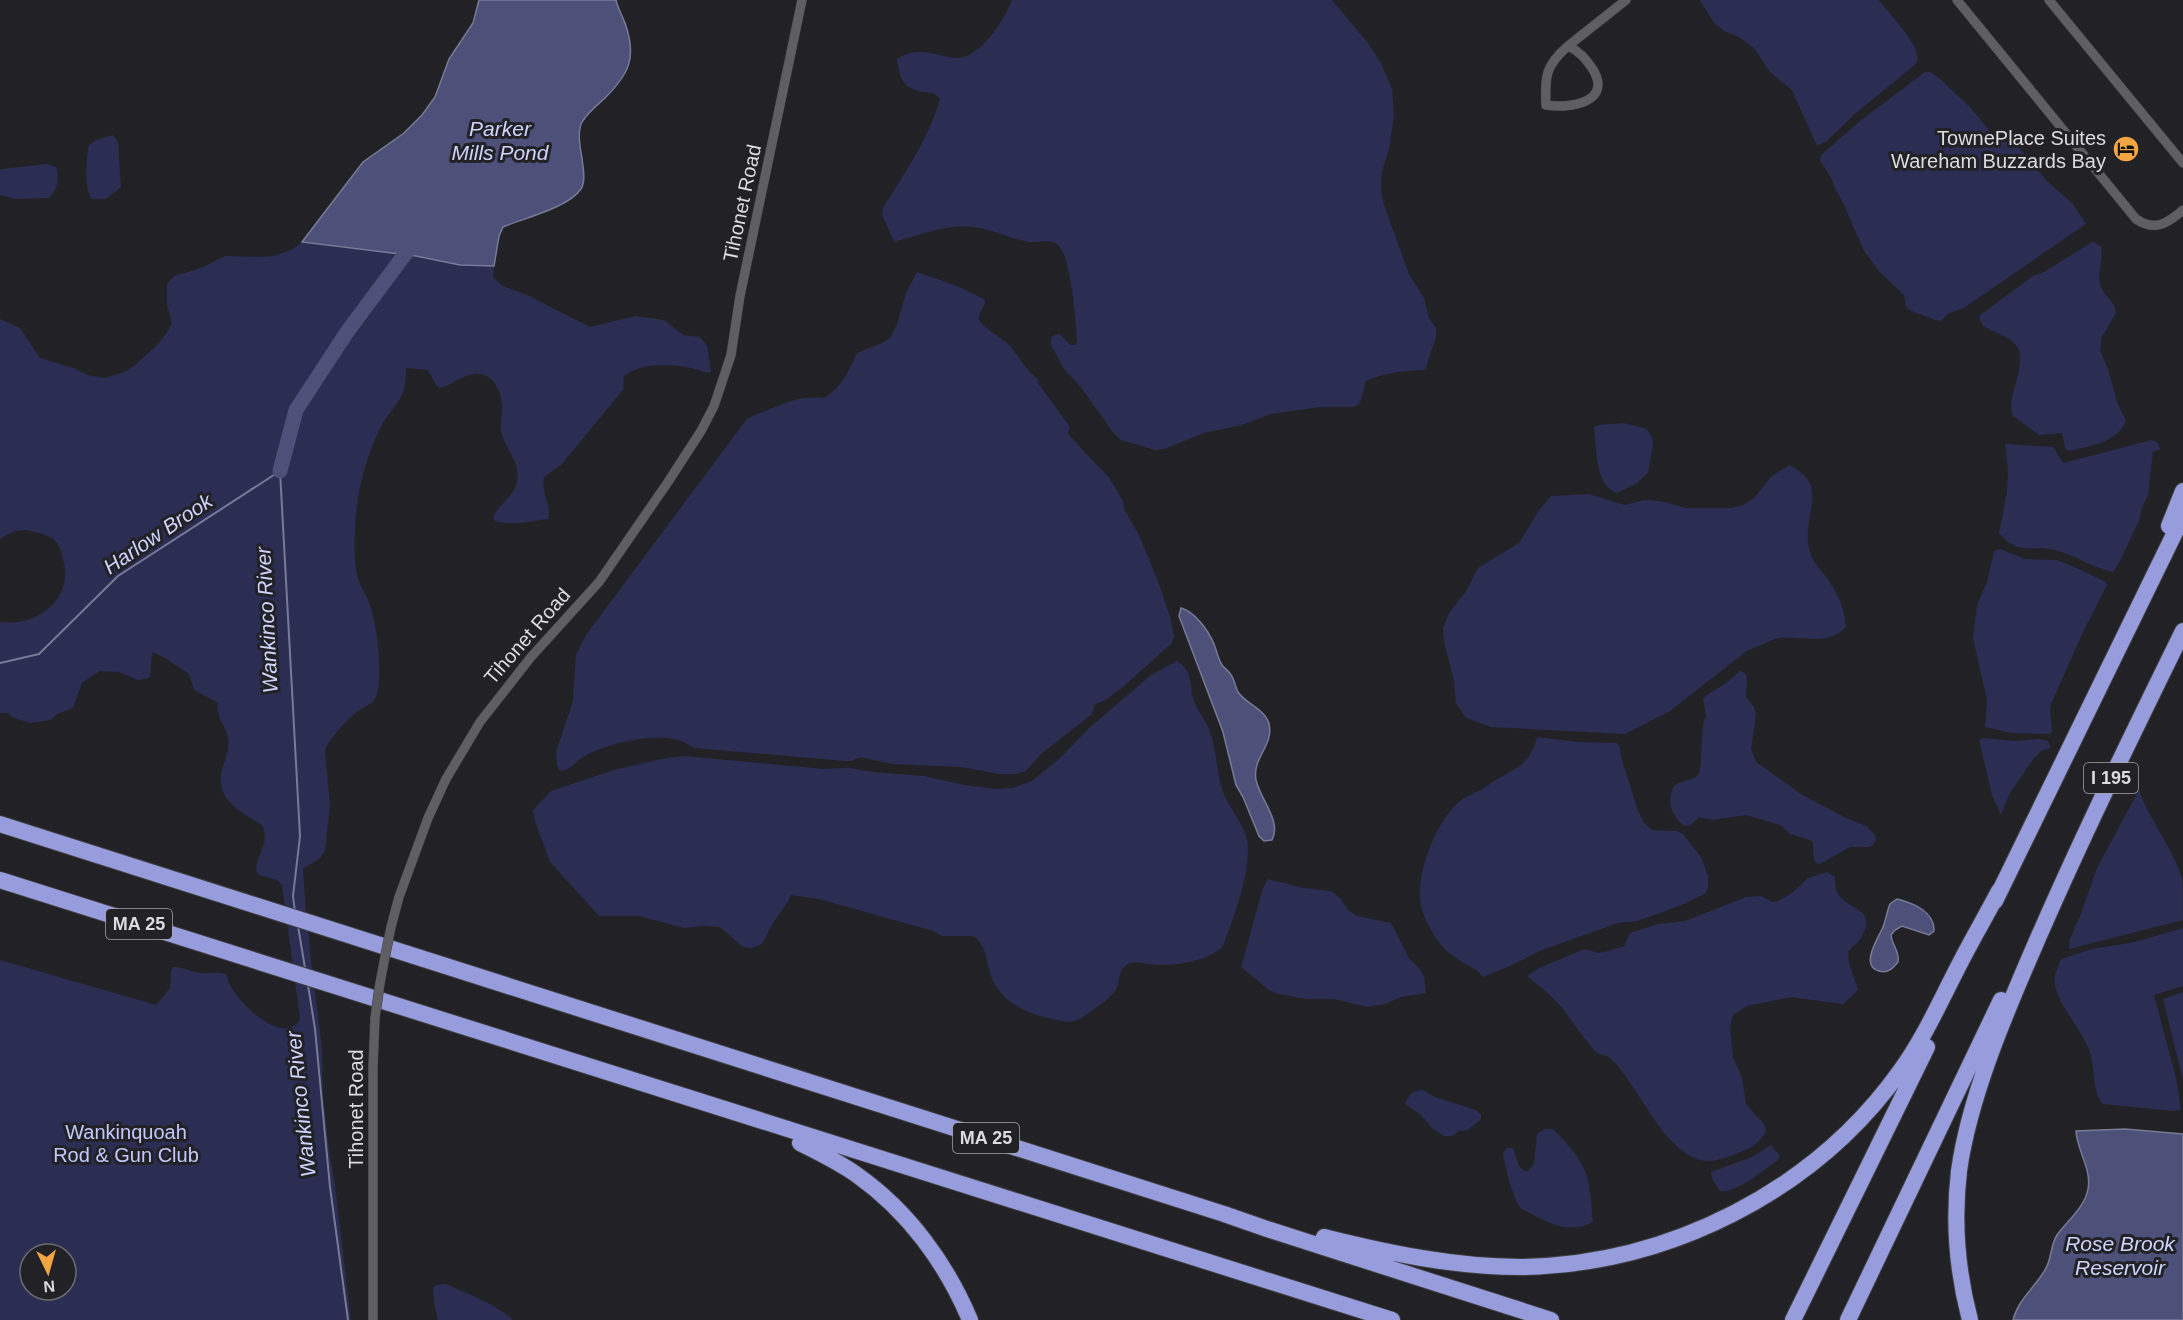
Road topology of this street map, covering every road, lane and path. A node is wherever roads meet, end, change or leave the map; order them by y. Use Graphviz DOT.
graph roads {
  1 [pos="802,0"];
  2 [pos="1626,0"];
  3 [pos="1957,0"];
  4 [pos="2049,0"];
  5 [pos="1568,46"];
  6 [pos="2183,163"];
  7 [pos="2183,210"];
  8 [pos="2183,491"];
  9 [pos="2183,516"];
  10 [pos="2131,621"];
  11 [pos="2183,631"];
  12 [pos="0,824"];
  13 [pos="0,880"];
  14 [pos="1999,891"];
  15 [pos="2043,926"];
  16 [pos="760,1122"];
  17 [pos="1224,1214"];
  18 [pos="374,1320"];
  19 [pos="970,1320"];
  20 [pos="1392,1320"];
  21 [pos="1551,1320"];
  22 [pos="1793,1320"];
  23 [pos="1848,1320"];
  24 [pos="1970,1320"];
  1 -- 18 [label="street, Tihonet Road, bridge"];
  2 -- 5 [label="street"];
  3 -- 7 [label="street"];
  4 -- 6 [label="street"];
  5 -- 5 [label="street"];
  8 -- 10 [label="highway"];
  9 -- 10 [label="highway, I 195"];
  10 -- 14 [label="highway, I 195"];
  11 -- 15 [label="highway, I 195"];
  12 -- 17 [label="highway, MA 25"];
  13 -- 16 [label="highway, MA 25"];
  14 -- 17 [label="highway"];
  14 -- 22 [label="highway"];
  15 -- 23 [label="highway"];
  15 -- 24 [label="highway"];
  16 -- 19 [label="highway"];
  16 -- 20 [label="highway, MA 25"];
  17 -- 21 [label="highway, MA 25"];
}
